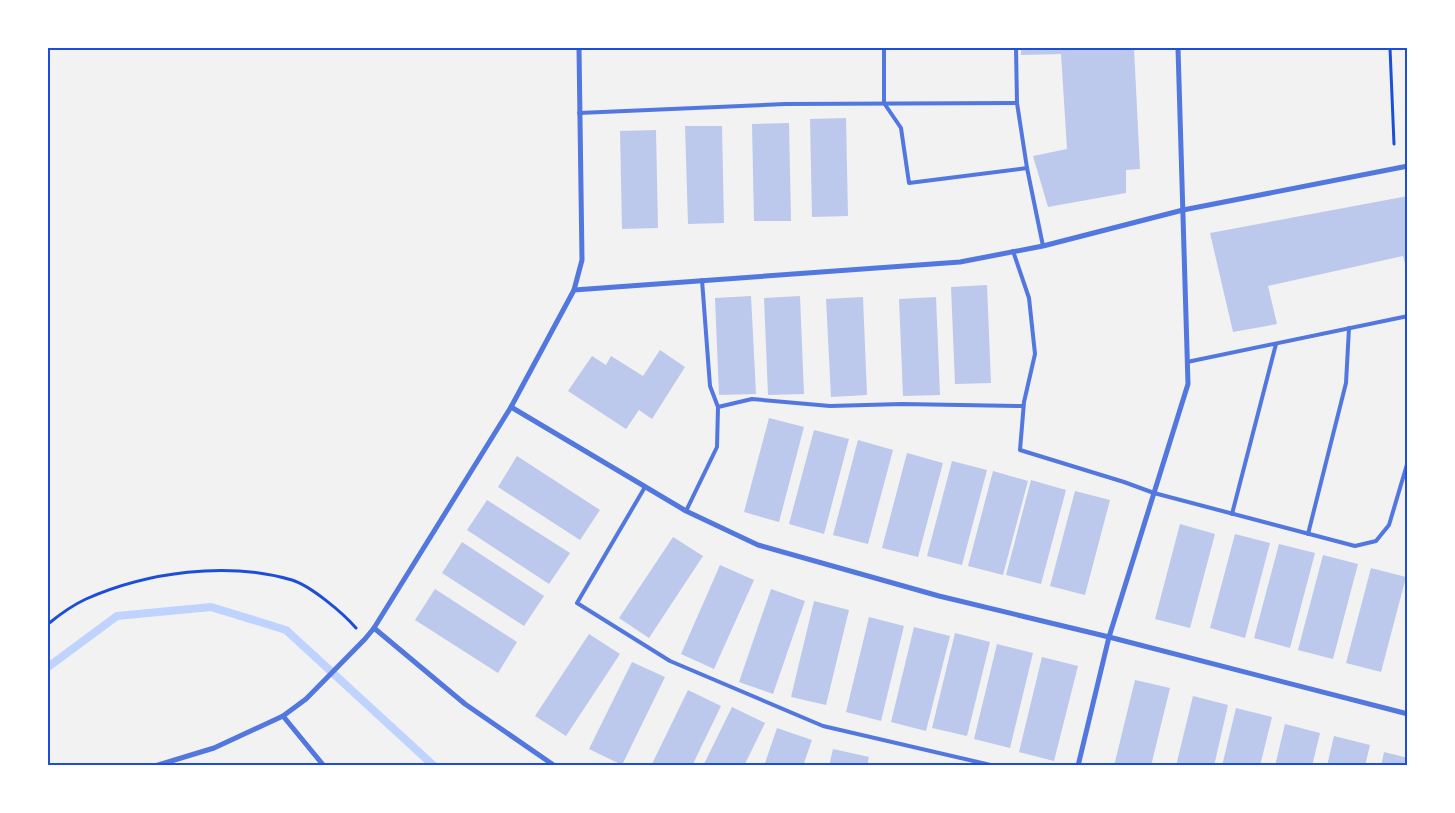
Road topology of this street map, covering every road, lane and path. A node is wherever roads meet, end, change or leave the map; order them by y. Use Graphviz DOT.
graph roads {
  1 [pos="579,48"];
  2 [pos="884,48"];
  3 [pos="1016,48"];
  4 [pos="1178,48"];
  5 [pos="1390,48"];
  6 [pos="884,103"];
  7 [pos="1017,103"];
  8 [pos="579,113"];
  9 [pos="1394,144"];
  10 [pos="1408,166"];
  11 [pos="1027,168"];
  12 [pos="1183,210"];
  13 [pos="1043,246"];
  14 [pos="1013,251"];
  15 [pos="702,280"];
  16 [pos="574,290"];
  17 [pos="1408,316"];
  18 [pos="1348,328"];
  19 [pos="1276,344"];
  20 [pos="1187,362"];
  21 [pos="1023,406"];
  22 [pos="511,407"];
  23 [pos="718,407"];
  24 [pos="1408,461"];
  25 [pos="645,487"];
  26 [pos="1154,493"];
  27 [pos="686,511"];
  28 [pos="1232,514"];
  29 [pos="1308,534"];
  30 [pos="48,624"];
  31 [pos="374,628"];
  32 [pos="1109,637"];
  33 [pos="365,639"];
  34 [pos="1408,714"];
  35 [pos="283,716"];
  36 [pos="154,766"];
  37 [pos="324,766"];
  38 [pos="555,766"];
  39 [pos="995,766"];
  40 [pos="1078,766"];
  1 -- 8 [label="street"];
  2 -- 6 [label="lane"];
  3 -- 7 [label="lane"];
  4 -- 12 [label="street"];
  5 -- 9 [label="path"];
  6 -- 7 [label="lane"];
  6 -- 8 [label="lane"];
  6 -- 11 [label="lane"];
  7 -- 11 [label="lane"];
  8 -- 16 [label="street"];
  10 -- 12 [label="street"];
  11 -- 13 [label="lane"];
  12 -- 13 [label="street"];
  12 -- 20 [label="street"];
  13 -- 14 [label="street"];
  14 -- 15 [label="street"];
  14 -- 21 [label="lane"];
  15 -- 16 [label="street"];
  15 -- 23 [label="lane"];
  16 -- 22 [label="street"];
  17 -- 18 [label="lane"];
  18 -- 19 [label="lane"];
  18 -- 29 [label="lane"];
  19 -- 20 [label="lane"];
  19 -- 28 [label="lane"];
  20 -- 26 [label="street"];
  21 -- 23 [label="lane"];
  21 -- 26 [label="lane"];
  22 -- 25 [label="street"];
  22 -- 31 [label="street"];
  23 -- 27 [label="lane"];
  24 -- 29 [label="lane"];
  25 -- 27 [label="street"];
  25 -- 39 [label="lane"];
  26 -- 28 [label="lane"];
  26 -- 32 [label="street"];
  27 -- 32 [label="street"];
  28 -- 29 [label="lane"];
  30 -- 33 [label="path"];
  31 -- 33 [label="street"];
  31 -- 38 [label="street"];
  32 -- 34 [label="street"];
  32 -- 40 [label="street"];
  33 -- 35 [label="street"];
  35 -- 36 [label="street"];
  35 -- 37 [label="street"];
}
